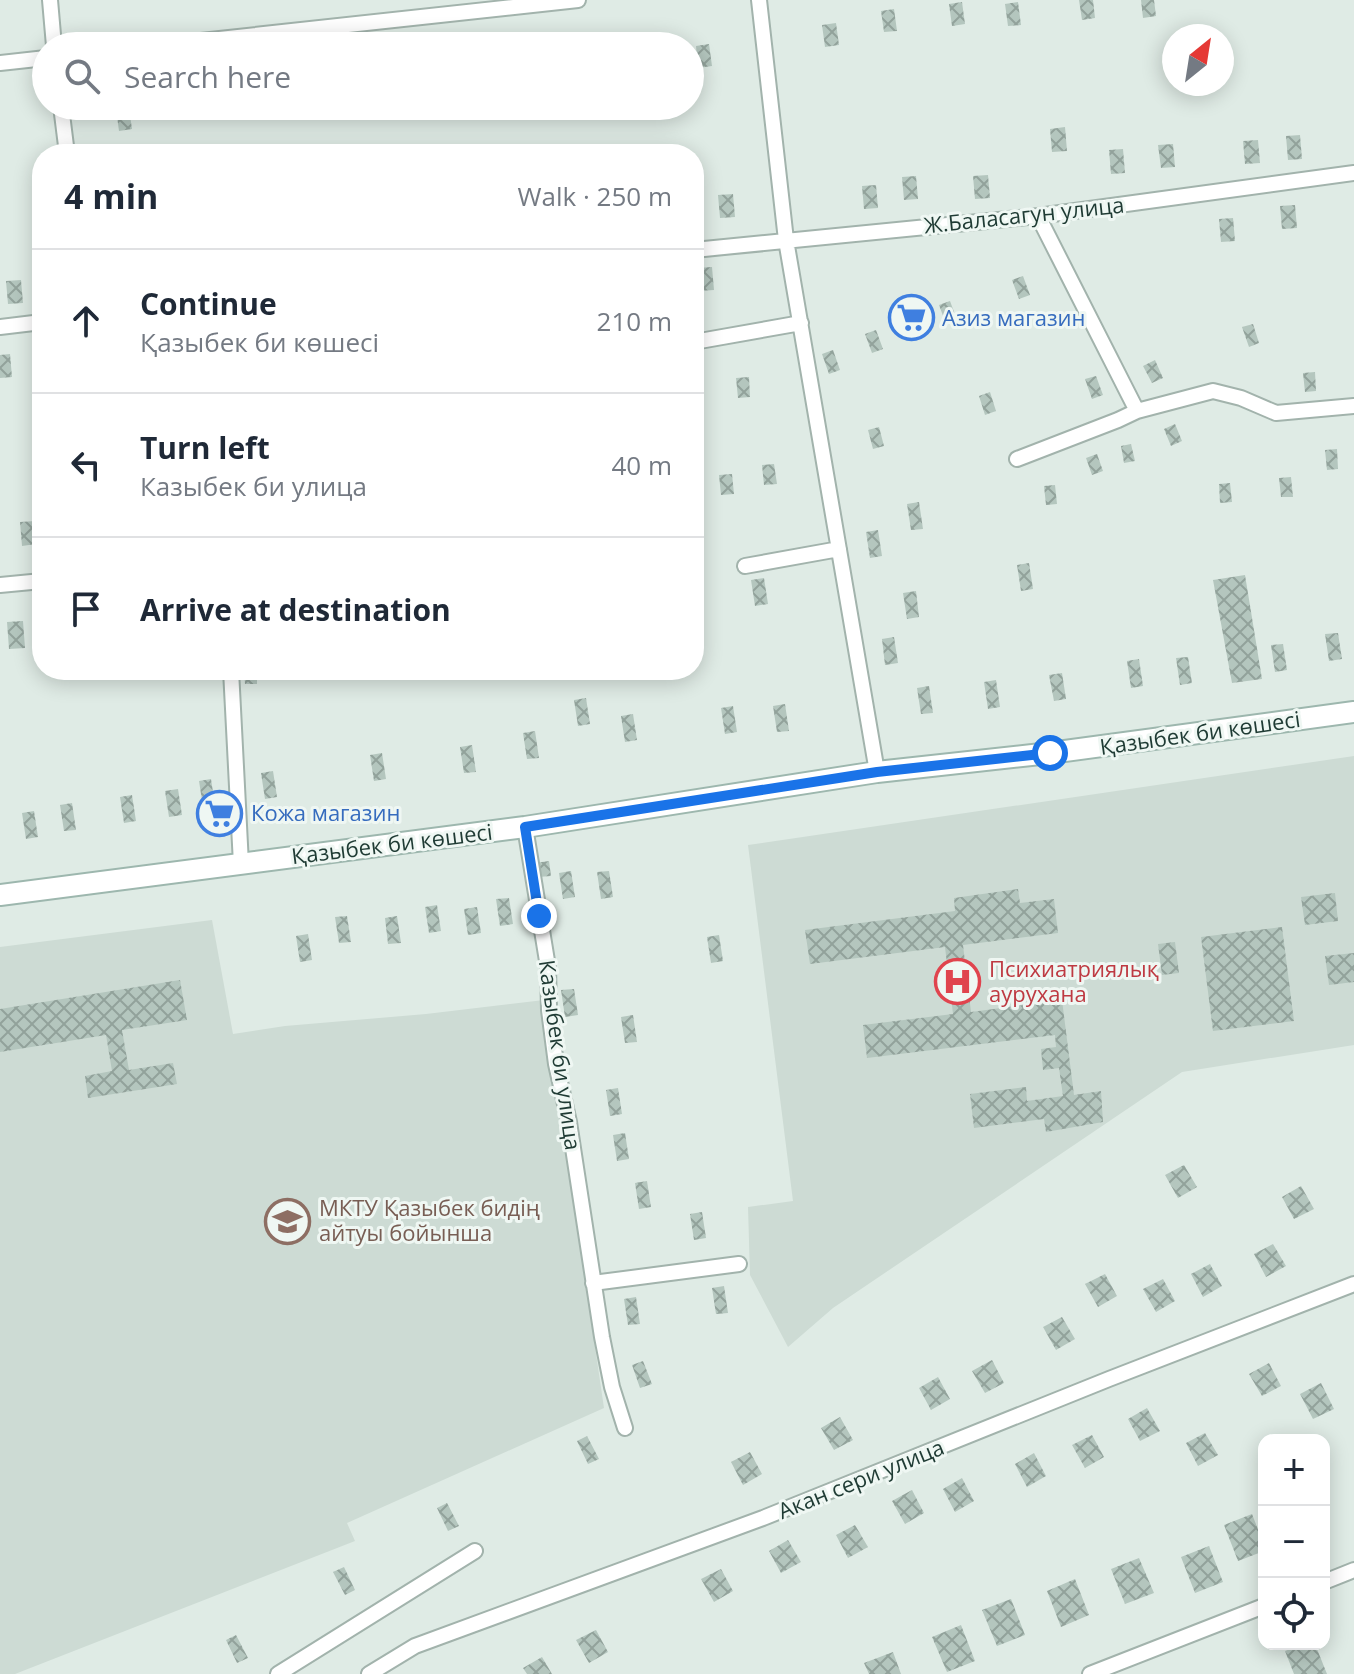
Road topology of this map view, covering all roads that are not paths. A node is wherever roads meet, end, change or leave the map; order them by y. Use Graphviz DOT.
graph roads {
  1 [pos="50,0"];
  2 [pos="578,0"];
  3 [pos="759,0"];
  4 [pos="53,32"];
  5 [pos="283,32"];
  6 [pos="32,60"];
  7 [pos="0,63"];
  8 [pos="63,120"];
  9 [pos="66,144"];
  10 [pos="1354,173"];
  11 [pos="1038,216"];
  12 [pos="786,240"];
  13 [pos="704,249"];
  14 [pos="32,323"];
  15 [pos="801,323"];
  16 [pos="0,327"];
  17 [pos="704,340"];
  18 [pos="1354,406"];
  19 [pos="1137,411"];
  20 [pos="1017,459"];
  21 [pos="839,549"];
  22 [pos="745,566"];
  23 [pos="32,582"];
  24 [pos="0,585"];
  25 [pos="232,680"];
  26 [pos="1354,712"];
  27 [pos="877,772"];
  28 [pos="525,827"];
  29 [pos="241,864"];
  30 [pos="0,895"];
  31 [pos="739,1264"];
  32 [pos="593,1283"];
  33 [pos="1354,1284"];
  34 [pos="625,1428"];
  35 [pos="475,1551"];
  36 [pos="1354,1570"];
  37 [pos="1330,1580"];
  38 [pos="1258,1608"];
  39 [pos="278,1674"];
  40 [pos="369,1674"];
  41 [pos="1090,1674"];
  1 -- 4 [label="street"];
  2 -- 5 [label="street"];
  3 -- 12 [label="street"];
  6 -- 7 [label="street"];
  8 -- 9 [label="street"];
  10 -- 11 [label="street, Ж.Баласагун улица"];
  11 -- 12 [label="street, Ж.Баласагун улица"];
  11 -- 19 [label="street"];
  12 -- 13 [label="street, Ж.Баласагун улица"];
  12 -- 15 [label="street"];
  14 -- 16 [label="street"];
  15 -- 17 [label="street"];
  15 -- 21 [label="street"];
  18 -- 19 [label="street"];
  19 -- 20 [label="street"];
  21 -- 22 [label="street"];
  21 -- 27 [label="street"];
  23 -- 24 [label="street"];
  25 -- 29 [label="street"];
  26 -- 27 [label="main road, Қазыбек би көшесі"];
  27 -- 28 [label="main road, Қазыбек би көшесі"];
  28 -- 29 [label="main road, Қазыбек би көшесі"];
  28 -- 32 [label="street, Казыбек би улица"];
  29 -- 30 [label="main road, Қазыбек би көшесі"];
  31 -- 32 [label="street"];
  32 -- 34 [label="street, Казыбек би улица"];
  33 -- 40 [label="street, Акан сери улица"];
  35 -- 39 [label="street"];
  36 -- 37 [label="street"];
  38 -- 41 [label="street"];
}
